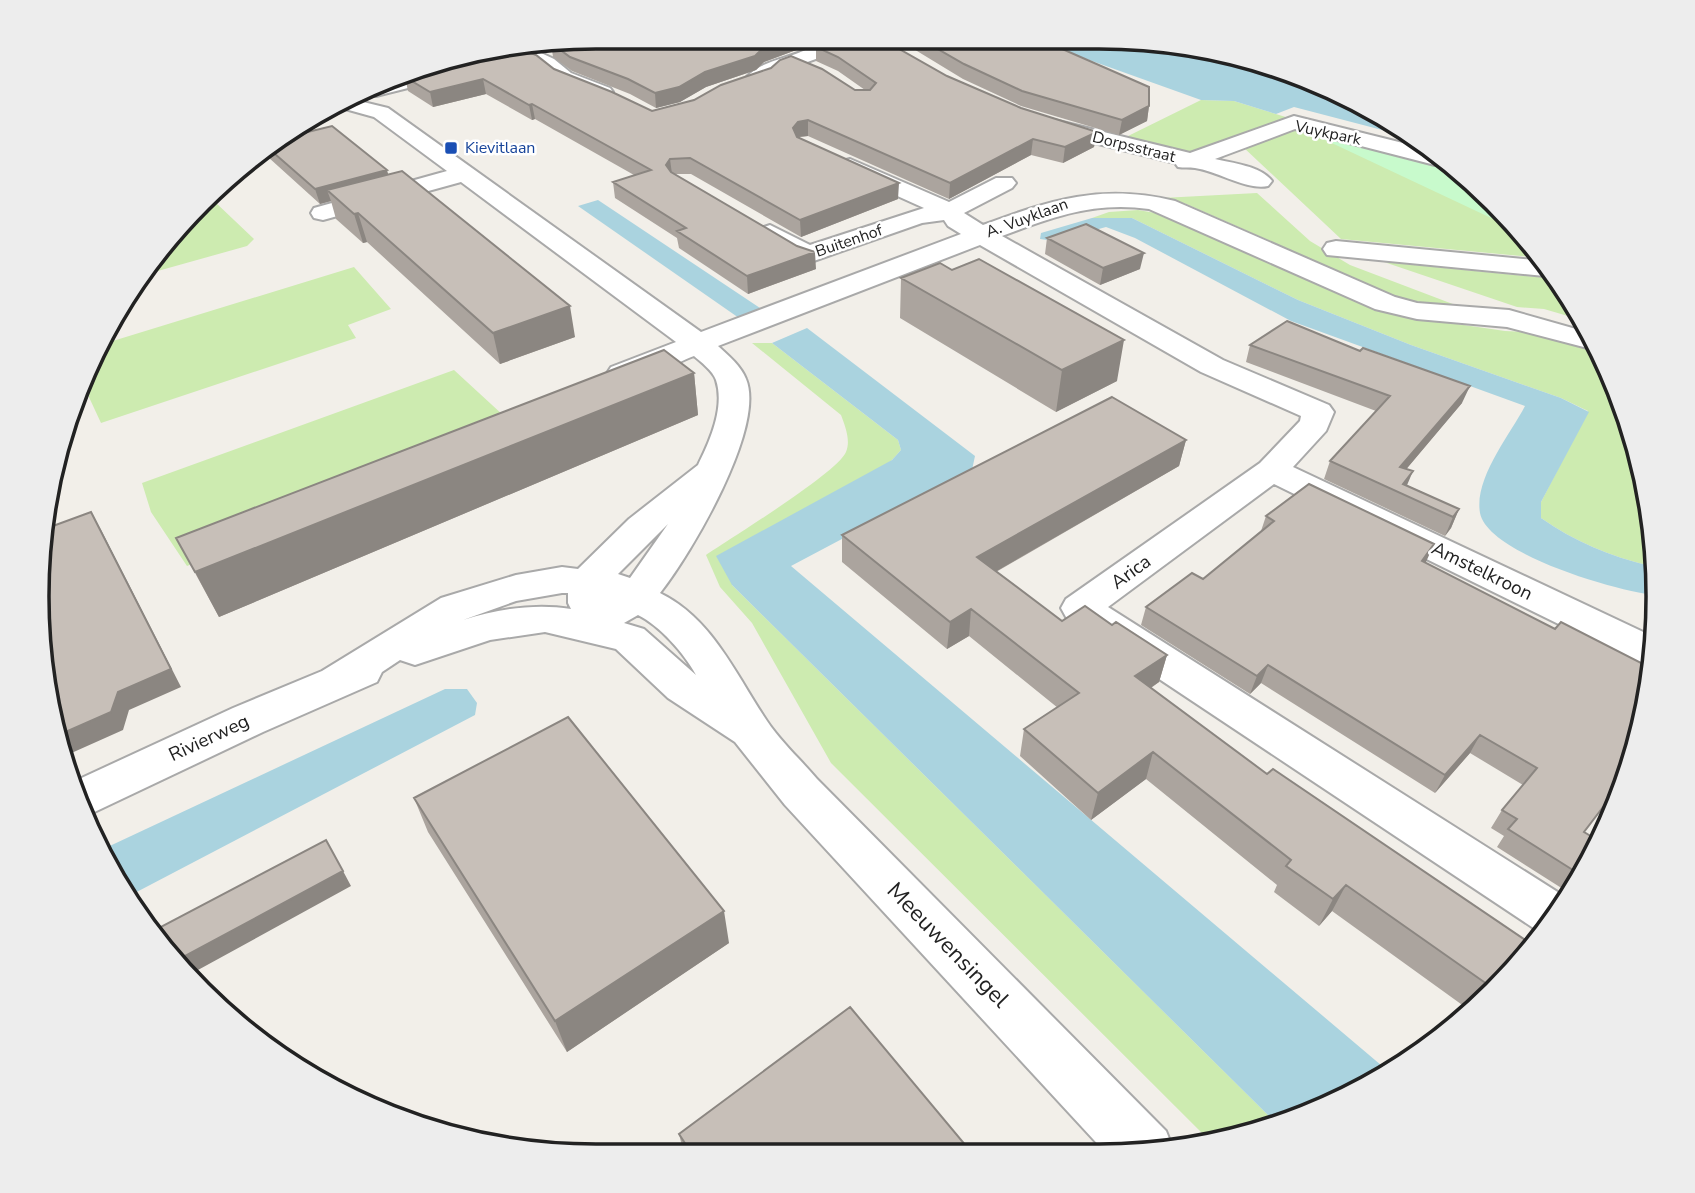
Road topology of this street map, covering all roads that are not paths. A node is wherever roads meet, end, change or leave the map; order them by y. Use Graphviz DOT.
graph roads {
  1 [pos="823,49"];
  2 [pos="521,55"];
  3 [pos="794,61"];
  4 [pos="480,65"];
  5 [pos="818,72"];
  6 [pos="413,81"];
  7 [pos="739,85"];
  8 [pos="622,100"];
  9 [pos="354,105"];
  10 [pos="1031,119"];
  11 [pos="1422,155"];
  12 [pos="830,156"];
  13 [pos="1187,162"];
  14 [pos="463,174"];
  15 [pos="1149,176"];
  16 [pos="1259,181"];
  17 [pos="1004,183"];
  18 [pos="1083,199"];
  19 [pos="950,211"];
  20 [pos="323,213"];
  21 [pos="751,222"];
  22 [pos="982,234"];
  23 [pos="1336,249"];
  24 [pos="1537,269"];
  25 [pos="1582,339"];
  26 [pos="698,344"];
  27 [pos="599,381"];
  28 [pos="1272,470"];
  29 [pos="712,471"];
  30 [pos="587,583"];
  31 [pos="636,597"];
  32 [pos="587,626"];
  33 [pos="1643,649"];
  34 [pos="338,680"];
  35 [pos="753,735"];
  36 [pos="87,796"];
  37 [pos="1546,911"];
  38 [pos="1136,1143"];
  1 -- 3 [label="street"];
  2 -- 8 [label="street"];
  3 -- 5 [label="street"];
  3 -- 7 [label="street"];
  4 -- 6 [label="street"];
  9 -- 14 [label="street"];
  10 -- 13 [label="street, Dorpsstraat"];
  11 -- 13 [label="street, Vuykpark"];
  12 -- 19 [label="street"];
  13 -- 16 [label="street, Dorpsstraat"];
  14 -- 20 [label="street"];
  14 -- 26 [label="street"];
  15 -- 18 [label="street"];
  17 -- 19 [label="street, Buitenhof"];
  18 -- 22 [label="street, A. Vuyklaan"];
  18 -- 25 [label="street, A. Vuyklaan"];
  19 -- 21 [label="street, Buitenhof"];
  19 -- 22 [label="street"];
  22 -- 26 [label="street, A. Vuyklaan"];
  22 -- 28 [label="street, Arica"];
  23 -- 24 [label="street"];
  26 -- 27 [label="street"];
  26 -- 29 [label="street"];
  28 -- 33 [label="street, Amstelkroon"];
  28 -- 37 [label="street, Arica"];
  29 -- 30 [label="street"];
  29 -- 31 [label="street"];
  30 -- 31 [label="street, Rivierweg"];
  30 -- 32 [label="street"];
  30 -- 34 [label="street, Rivierweg"];
  31 -- 32 [label="street"];
  31 -- 35 [label="street, Meeuwensingel"];
  32 -- 34 [label="street, Rivierweg"];
  32 -- 35 [label="street, Meeuwensingel"];
  34 -- 36 [label="street, Rivierweg"];
  35 -- 38 [label="street, Meeuwensingel"];
}
